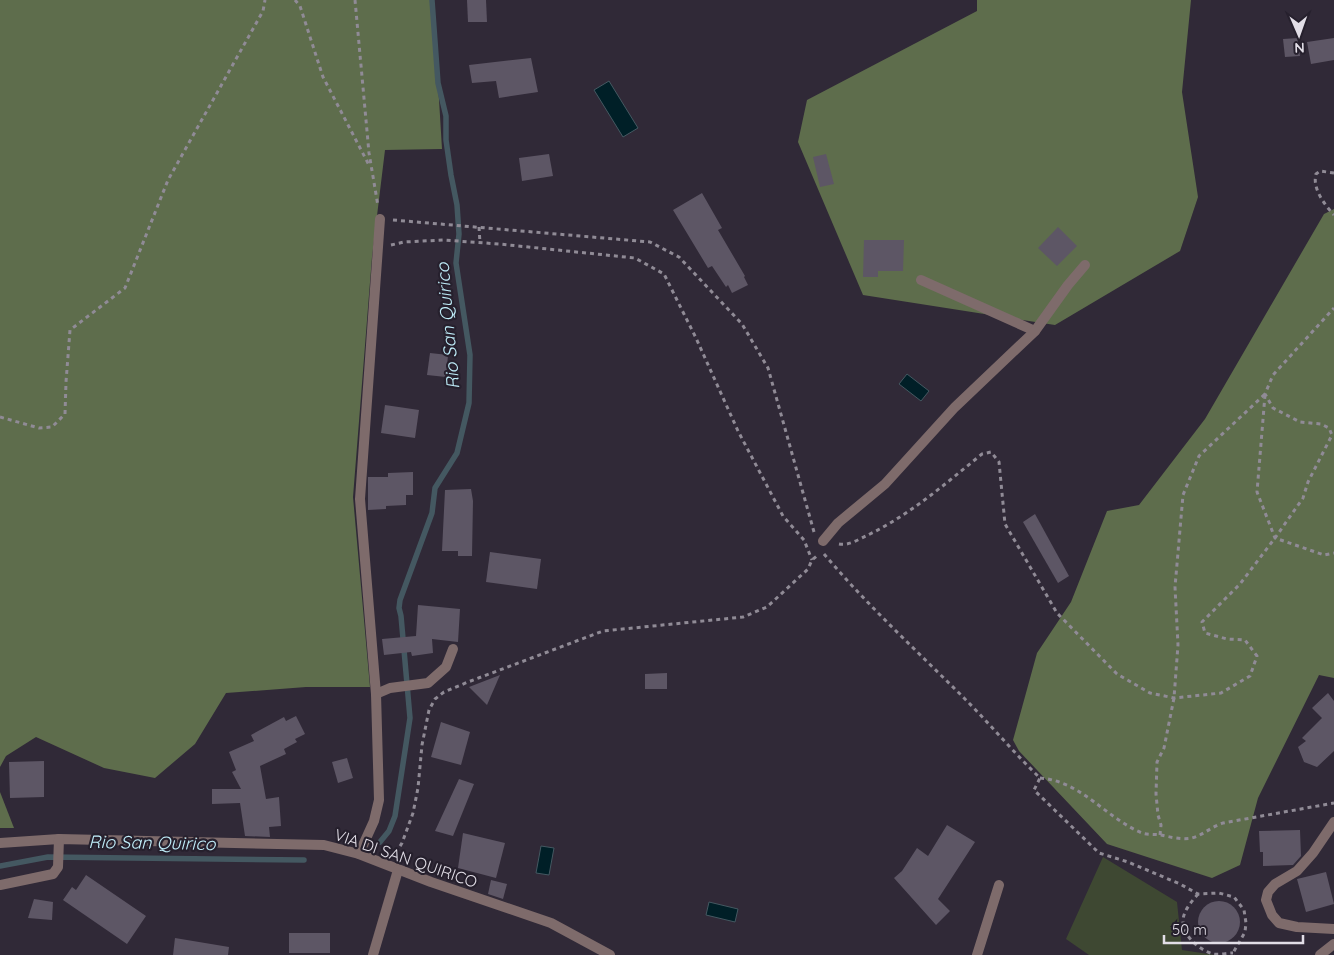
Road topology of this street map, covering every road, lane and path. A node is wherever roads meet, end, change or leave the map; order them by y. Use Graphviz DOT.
graph roads {
  1 [pos="265,0"];
  2 [pos="295,0"];
  3 [pos="355,0"];
  4 [pos="372,170"];
  5 [pos="1334,173"];
  6 [pos="1334,215"];
  7 [pos="380,218"];
  8 [pos="479,227"];
  9 [pos="478,243"];
  10 [pos="378,248"];
  11 [pos="1086,265"];
  12 [pos="921,280"];
  13 [pos="1334,308"];
  14 [pos="1035,330"];
  15 [pos="1265,394"];
  16 [pos="0,417"];
  17 [pos="815,533"];
  18 [pos="1275,538"];
  19 [pos="823,542"];
  20 [pos="1334,552"];
  21 [pos="812,560"];
  22 [pos="453,649"];
  23 [pos="376,694"];
  24 [pos="1174,698"];
  25 [pos="1040,778"];
  26 [pos="1334,803"];
  27 [pos="1334,822"];
  28 [pos="1160,835"];
  29 [pos="59,842"];
  30 [pos="0,843"];
  31 [pos="359,854"];
  32 [pos="393,868"];
  33 [pos="0,885"];
  34 [pos="999,885"];
  35 [pos="1198,894"];
  36 [pos="1334,929"];
  37 [pos="1334,944"];
  38 [pos="1233,954"];
  39 [pos="373,955"];
  40 [pos="610,955"];
  41 [pos="977,955"];
  42 [pos="1320,955"];
  1 -- 16 [label="path"];
  2 -- 4 [label="path"];
  3 -- 4 [label="path"];
  4 -- 7 [label="path"];
  5 -- 6 [label="path"];
  7 -- 8 [label="path"];
  7 -- 10 [label="street"];
  8 -- 9 [label="path"];
  8 -- 17 [label="path"];
  9 -- 10 [label="path"];
  9 -- 21 [label="path"];
  10 -- 23 [label="street"];
  11 -- 14 [label="street"];
  12 -- 14 [label="street"];
  13 -- 15 [label="path"];
  14 -- 19 [label="street"];
  15 -- 18 [label="path"];
  15 -- 18 [label="path"];
  15 -- 24 [label="path"];
  18 -- 20 [label="path"];
  18 -- 24 [label="path"];
  19 -- 24 [label="path"];
  21 -- 25 [label="path"];
  21 -- 32 [label="path"];
  22 -- 23 [label="street"];
  23 -- 31 [label="street"];
  24 -- 28 [label="path"];
  25 -- 28 [label="path"];
  25 -- 35 [label="path"];
  26 -- 28 [label="path"];
  27 -- 36 [label="street"];
  29 -- 30 [label="street, VIA DI SAN QUIRICO"];
  29 -- 31 [label="street, VIA DI SAN QUIRICO"];
  29 -- 33 [label="street"];
  31 -- 32 [label="street, VIA DI SAN QUIRICO"];
  32 -- 39 [label="street"];
  32 -- 40 [label="street, VIA DI SAN QUIRICO"];
  34 -- 41 [label="street"];
  35 -- 38 [label="path"];
  35 -- 38 [label="path"];
  37 -- 42 [label="street"];
}
